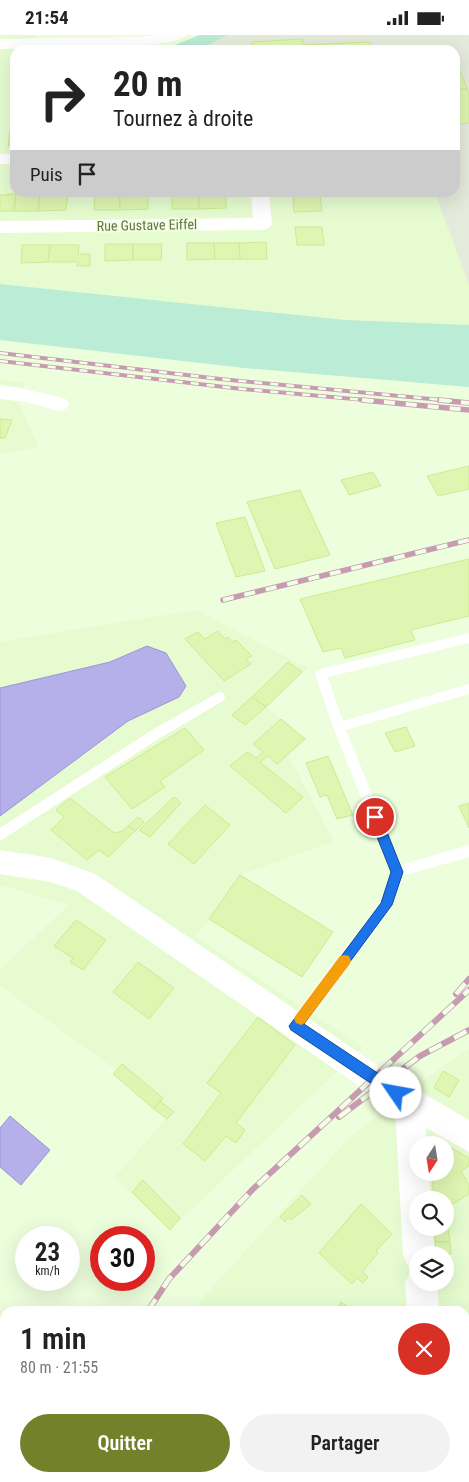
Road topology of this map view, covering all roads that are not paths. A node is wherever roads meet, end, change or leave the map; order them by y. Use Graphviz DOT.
graph roads {
  1 [pos="178,35"];
  2 [pos="0,43"];
  3 [pos="260,197"];
  4 [pos="0,227"];
  5 [pos="0,392"];
  6 [pos="60,404"];
  7 [pos="469,638"];
  8 [pos="469,689"];
  9 [pos="219,697"];
  10 [pos="339,727"];
  11 [pos="0,835"];
  12 [pos="467,853"];
  13 [pos="0,862"];
  14 [pos="397,872"];
  15 [pos="295,1026"];
  16 [pos="409,1101"];
  17 [pos="469,1137"];
  18 [pos="418,1246"];
  19 [pos="422,1291"];
  20 [pos="423,1306"];
  1 -- 2 [label="street"];
  3 -- 4 [label="street, Rue Gustave Eiffel"];
  5 -- 6 [label="street"];
  7 -- 10 [label="lane"];
  8 -- 10 [label="lane"];
  9 -- 11 [label="lane"];
  10 -- 14 [label="lane"];
  12 -- 14 [label="lane"];
  13 -- 15 [label="street"];
  14 -- 15 [label="lane"];
  15 -- 16 [label="street"];
  16 -- 17 [label="street"];
  16 -- 18 [label="street"];
  19 -- 20 [label="street"];
}
